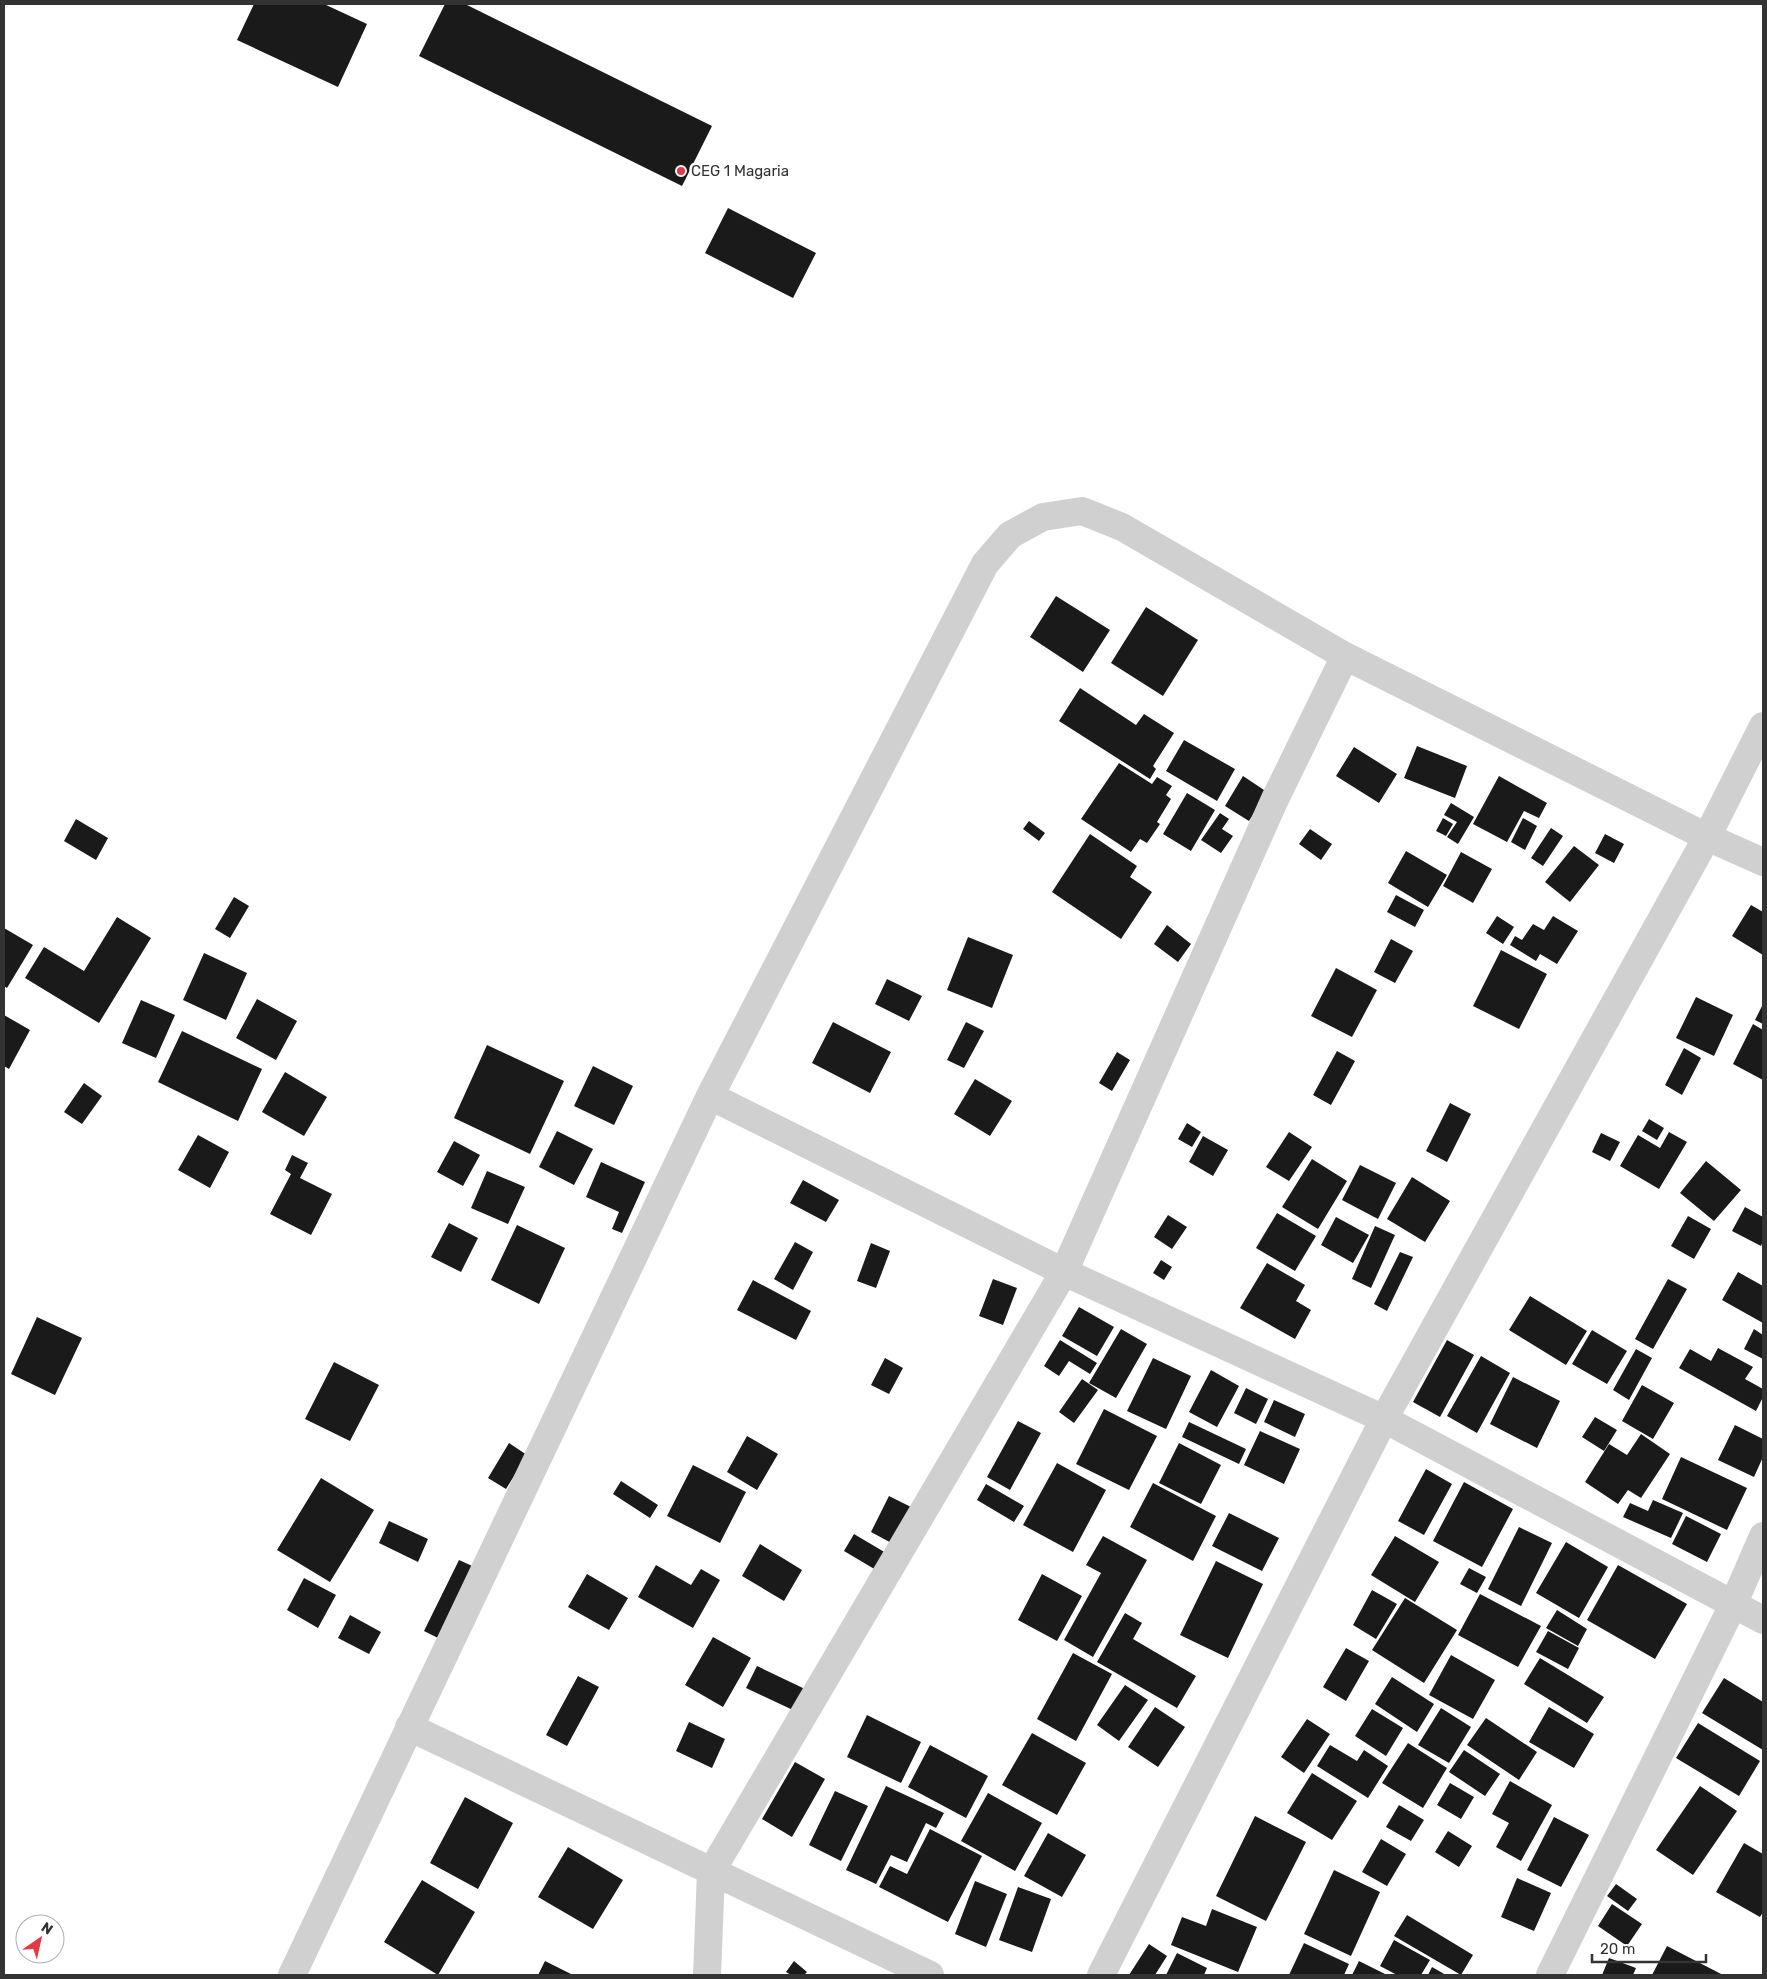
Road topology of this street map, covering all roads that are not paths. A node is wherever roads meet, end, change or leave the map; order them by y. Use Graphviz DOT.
graph roads {
  1 [pos="1345,656"];
  2 [pos="1763,726"];
  3 [pos="1707,837"];
  4 [pos="1763,862"];
  5 [pos="710,1096"];
  6 [pos="1064,1272"];
  7 [pos="1384,1419"];
  8 [pos="1763,1536"];
  9 [pos="1733,1606"];
  10 [pos="1763,1620"];
  11 [pos="409,1727"];
  12 [pos="711,1872"];
  13 [pos="292,1975"];
  14 [pos="707,1975"];
  15 [pos="930,1975"];
  16 [pos="1101,1975"];
  17 [pos="1550,1975"];
  1 -- 3 [label="street"];
  1 -- 5 [label="street"];
  1 -- 6 [label="street"];
  2 -- 3 [label="street"];
  3 -- 4 [label="street"];
  3 -- 7 [label="street"];
  5 -- 6 [label="street"];
  5 -- 11 [label="street"];
  6 -- 7 [label="street"];
  6 -- 12 [label="street"];
  7 -- 9 [label="street"];
  7 -- 16 [label="street"];
  8 -- 9 [label="street"];
  9 -- 10 [label="street"];
  9 -- 17 [label="street"];
  11 -- 12 [label="street"];
  11 -- 13 [label="street"];
  12 -- 14 [label="street"];
  12 -- 15 [label="street"];
}
